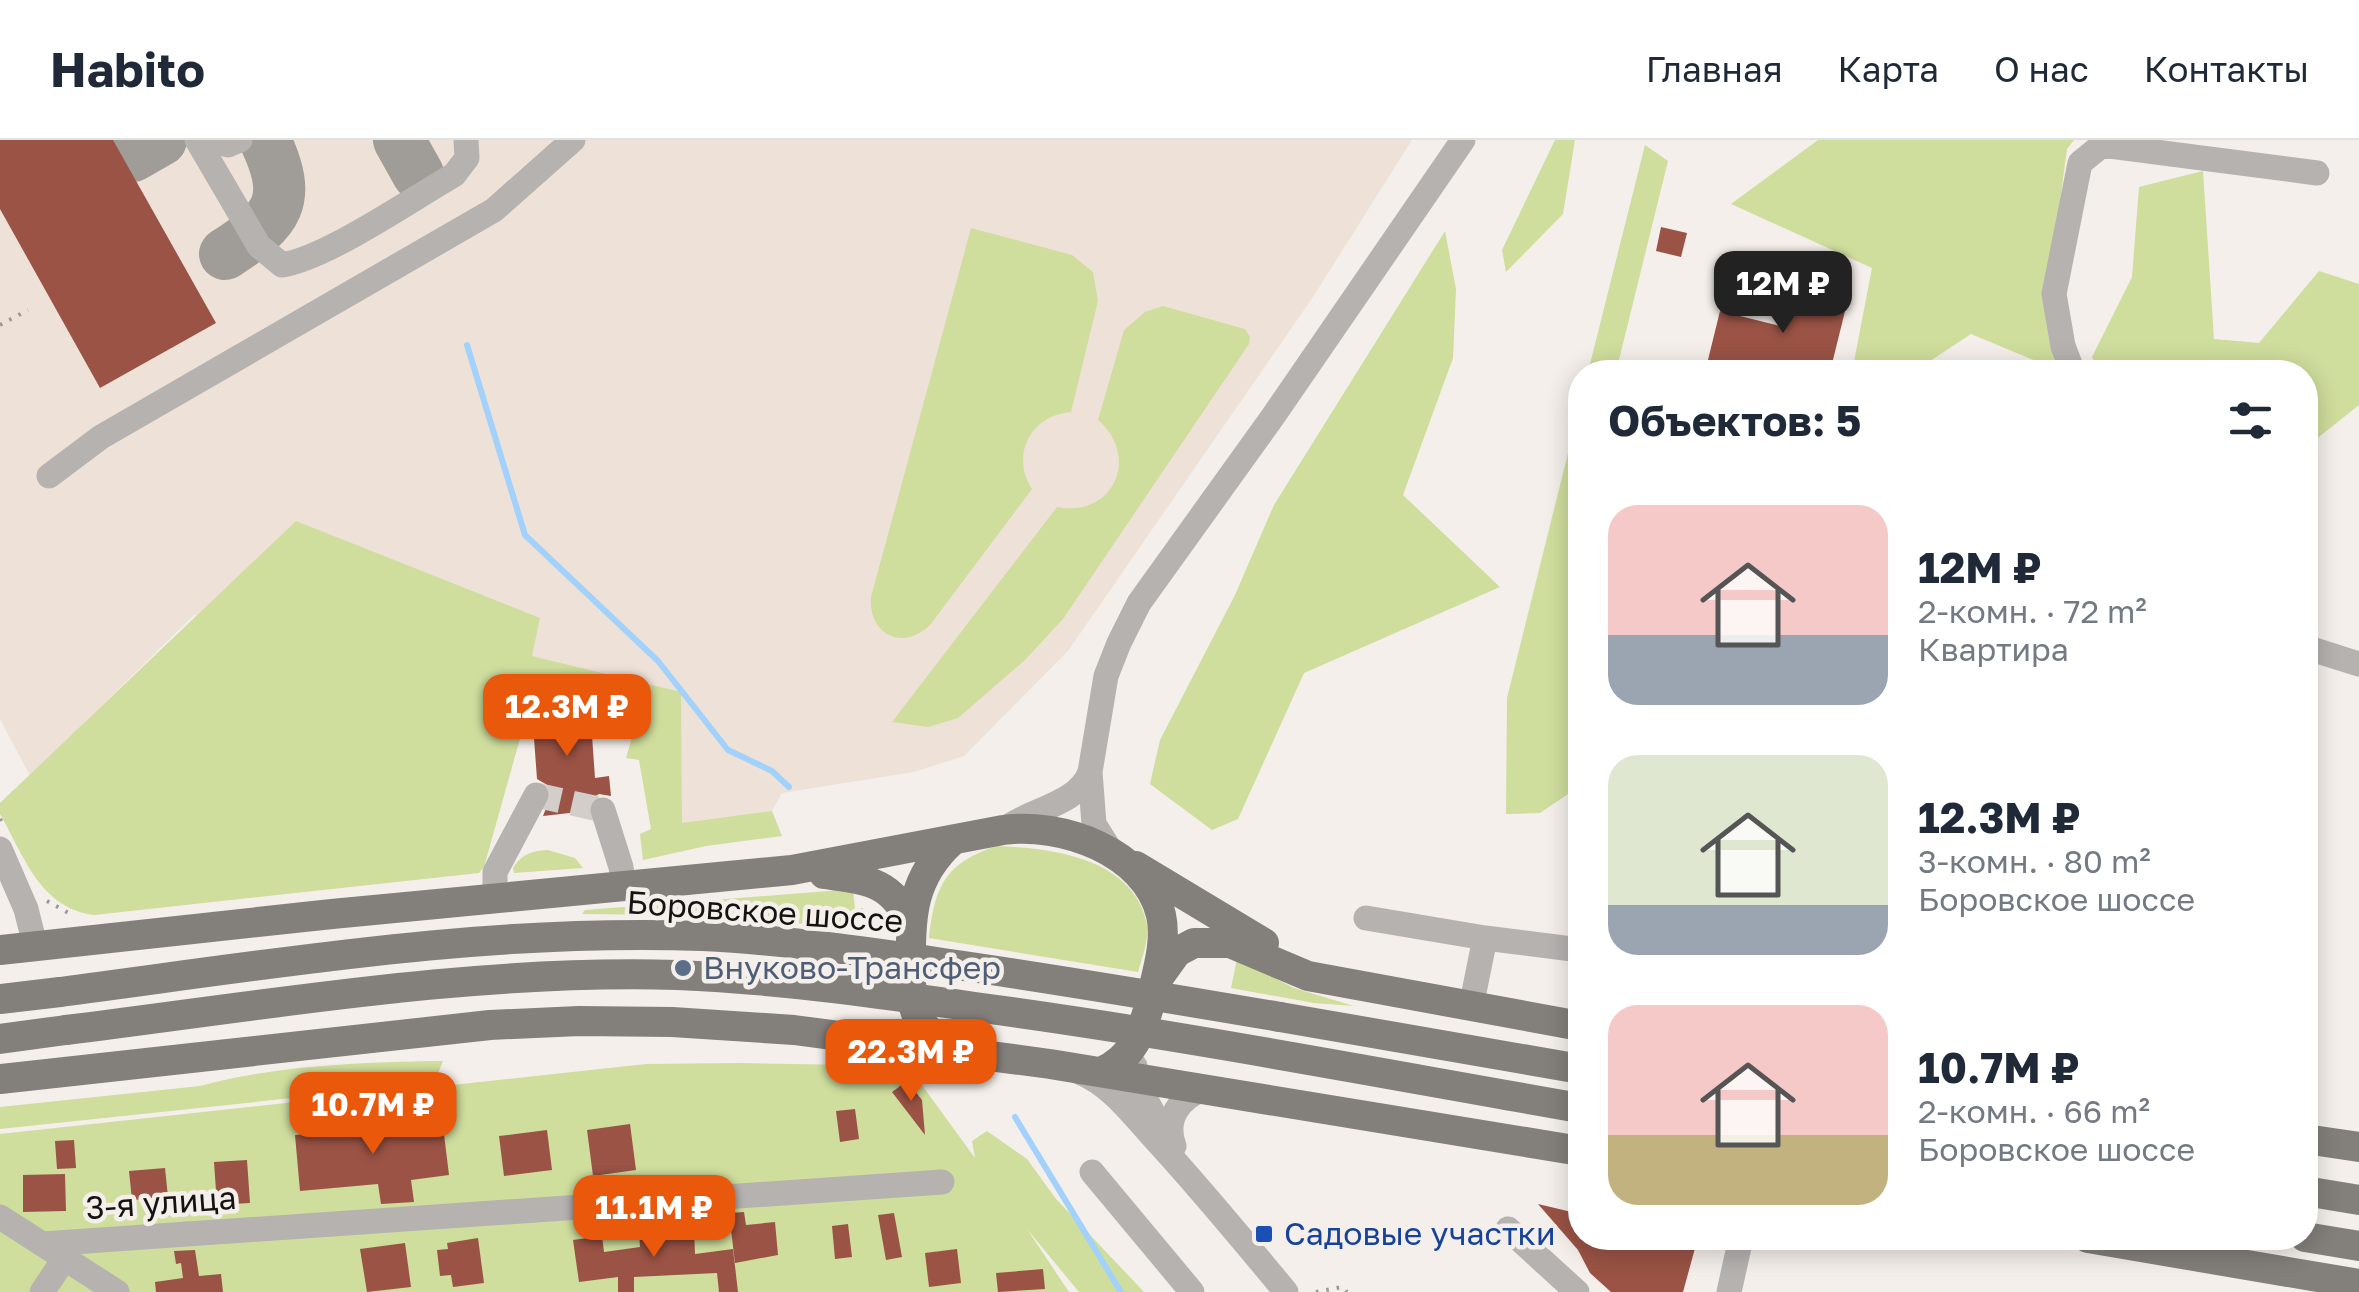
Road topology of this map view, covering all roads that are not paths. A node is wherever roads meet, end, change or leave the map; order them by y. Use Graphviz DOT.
graph roads {
  1 [pos="197,140"];
  2 [pos="210,140"];
  3 [pos="240,140"];
  4 [pos="466,140"];
  5 [pos="573,140"];
  6 [pos="1463,140"];
  7 [pos="2316,173"];
  8 [pos="2068,360"];
  9 [pos="49,476"];
  10 [pos="2318,651"];
  11 [pos="2359,664"];
  12 [pos="1090,772"];
  13 [pos="536,795"];
  14 [pos="602,810"];
  15 [pos="1002,830"];
  16 [pos="952,841"];
  17 [pos="4,842"];
  18 [pos="1117,857"];
  19 [pos="796,869"];
  20 [pos="624,888"];
  21 [pos="495,898"];
  22 [pos="1366,918"];
  23 [pos="910,924"];
  24 [pos="1485,938"];
  25 [pos="35,945"];
  26 [pos="1568,948"];
  27 [pos="0,950"];
  28 [pos="1324,978"];
  29 [pos="1153,989"];
  30 [pos="0,999"];
  31 [pos="1471,1007"];
  32 [pos="1568,1024"];
  33 [pos="1144,1027"];
  34 [pos="0,1039"];
  35 [pos="957,1052"];
  36 [pos="1050,1064"];
  37 [pos="1568,1067"];
  38 [pos="1101,1072"];
  39 [pos="1134,1077"];
  40 [pos="0,1079"];
  41 [pos="1204,1088"];
  42 [pos="1568,1106"];
  43 [pos="2318,1141"];
  44 [pos="2359,1147"];
  45 [pos="1568,1149"];
  46 [pos="1180,1165"];
  47 [pos="1092,1172"];
  48 [pos="942,1182"];
  49 [pos="2318,1193"];
  50 [pos="2359,1200"];
  51 [pos="0,1217"];
  52 [pos="1508,1229"];
  53 [pos="2318,1239"];
  54 [pos="43,1244"];
  55 [pos="2359,1246"];
  56 [pos="1738,1250"];
  57 [pos="2159,1250"];
  58 [pos="65,1258"];
  59 [pos="2359,1284"];
  60 [pos="42,1292"];
  61 [pos="117,1292"];
  62 [pos="1192,1292"];
  63 [pos="1286,1292"];
  64 [pos="1577,1292"];
  65 [pos="1729,1292"];
  1 -- 4 [label="street"];
  2 -- 3 [label="street"];
  5 -- 9 [label="street"];
  6 -- 12 [label="street"];
  7 -- 8 [label="street"];
  10 -- 11 [label="street"];
  12 -- 15 [label="street"];
  12 -- 18 [label="street"];
  13 -- 21 [label="street"];
  14 -- 20 [label="street"];
  15 -- 16 [label="main road"];
  15 -- 18 [label="main road"];
  16 -- 19 [label="main road"];
  16 -- 23 [label="main road"];
  17 -- 25 [label="street"];
  18 -- 28 [label="main road"];
  18 -- 29 [label="main road"];
  19 -- 20 [label="main road"];
  19 -- 23 [label="main road"];
  20 -- 21 [label="main road"];
  21 -- 25 [label="main road"];
  22 -- 24 [label="street"];
  23 -- 35 [label="main road"];
  24 -- 26 [label="street"];
  24 -- 31 [label="street"];
  25 -- 27 [label="main road"];
  28 -- 29 [label="main road"];
  28 -- 31 [label="main road"];
  29 -- 33 [label="main road"];
  30 -- 37 [label="main road, Боровское шоссе, bridge"];
  31 -- 32 [label="main road"];
  33 -- 38 [label="main road"];
  33 -- 39 [label="street"];
  34 -- 42 [label="main road, Боровское шоссе, bridge"];
  35 -- 36 [label="main road"];
  35 -- 40 [label="main road"];
  36 -- 38 [label="main road"];
  36 -- 46 [label="street"];
  38 -- 39 [label="main road"];
  39 -- 41 [label="main road"];
  39 -- 46 [label="street"];
  41 -- 45 [label="main road"];
  41 -- 46 [label="street"];
  43 -- 44 [label="main road"];
  46 -- 63 [label="street"];
  47 -- 62 [label="street"];
  48 -- 54 [label="street, 3-я улица"];
  49 -- 50 [label="main road"];
  51 -- 54 [label="street"];
  52 -- 64 [label="street"];
  53 -- 55 [label="main road"];
  54 -- 58 [label="street"];
  56 -- 65 [label="street"];
  57 -- 59 [label="main road"];
  58 -- 60 [label="street"];
  58 -- 61 [label="street"];
}
